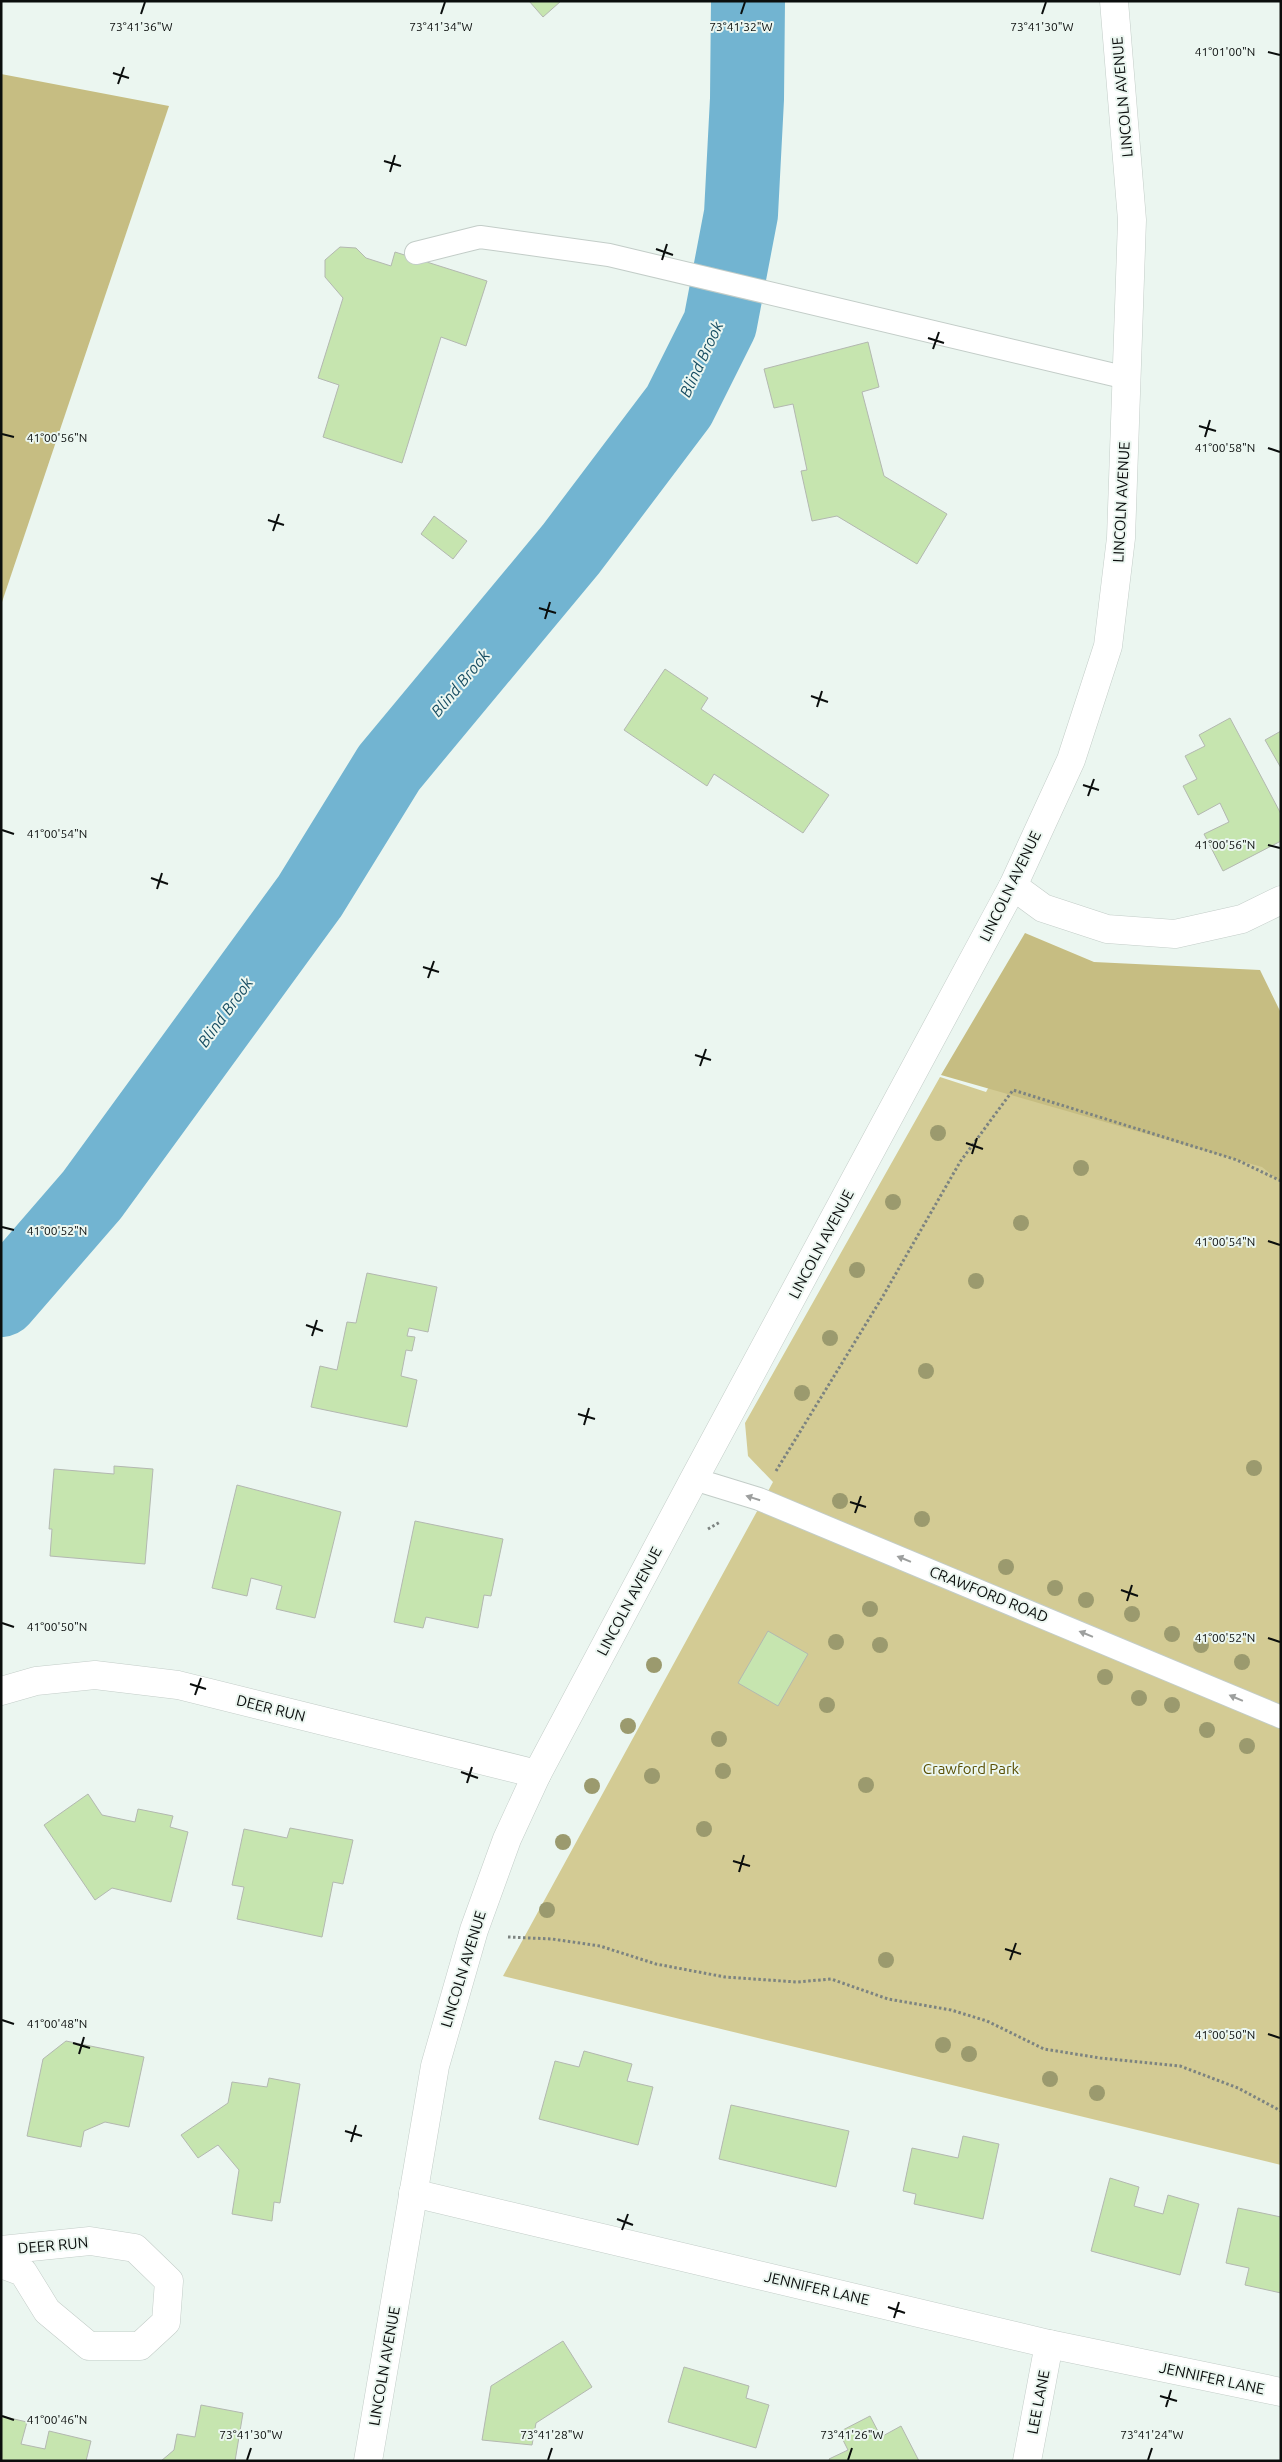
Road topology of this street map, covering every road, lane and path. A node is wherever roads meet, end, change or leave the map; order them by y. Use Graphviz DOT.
graph roads {
  1 [pos="1114,1"];
  2 [pos="416,253"];
  3 [pos="1127,378"];
  4 [pos="1013,886"];
  5 [pos="1281,900"];
  6 [pos="1281,1181"];
  7 [pos="694,1479"];
  8 [pos="759,1499"];
  9 [pos="1,1691"];
  10 [pos="1281,1717"];
  11 [pos="538,1774"];
  12 [pos="507,1937"];
  13 [pos="1281,2112"];
  14 [pos="413,2193"];
  15 [pos="1,2250"];
  16 [pos="1,2264"];
  17 [pos="1049,2344"];
  18 [pos="1281,2392"];
  19 [pos="368,2461"];
  20 [pos="1027,2461"];
  1 -- 3 [label="street, LINCOLN AVENUE"];
  2 -- 3 [label="lane"];
  3 -- 4 [label="street, LINCOLN AVENUE"];
  4 -- 5 [label="street"];
  4 -- 7 [label="street, LINCOLN AVENUE"];
  6 -- 8 [label="path"];
  8 -- 7 [label="lane, CRAWFORD ROAD, one-way"];
  7 -- 11 [label="street, LINCOLN AVENUE"];
  10 -- 8 [label="lane, CRAWFORD ROAD, one-way"];
  9 -- 11 [label="street, DEER RUN"];
  11 -- 14 [label="street, LINCOLN AVENUE"];
  12 -- 13 [label="path"];
  14 -- 17 [label="street, JENNIFER LANE"];
  14 -- 19 [label="street, LINCOLN AVENUE"];
  15 -- 16 [label="street, DEER RUN"];
  17 -- 18 [label="street, JENNIFER LANE"];
  17 -- 20 [label="street, LEE LANE"];
}
